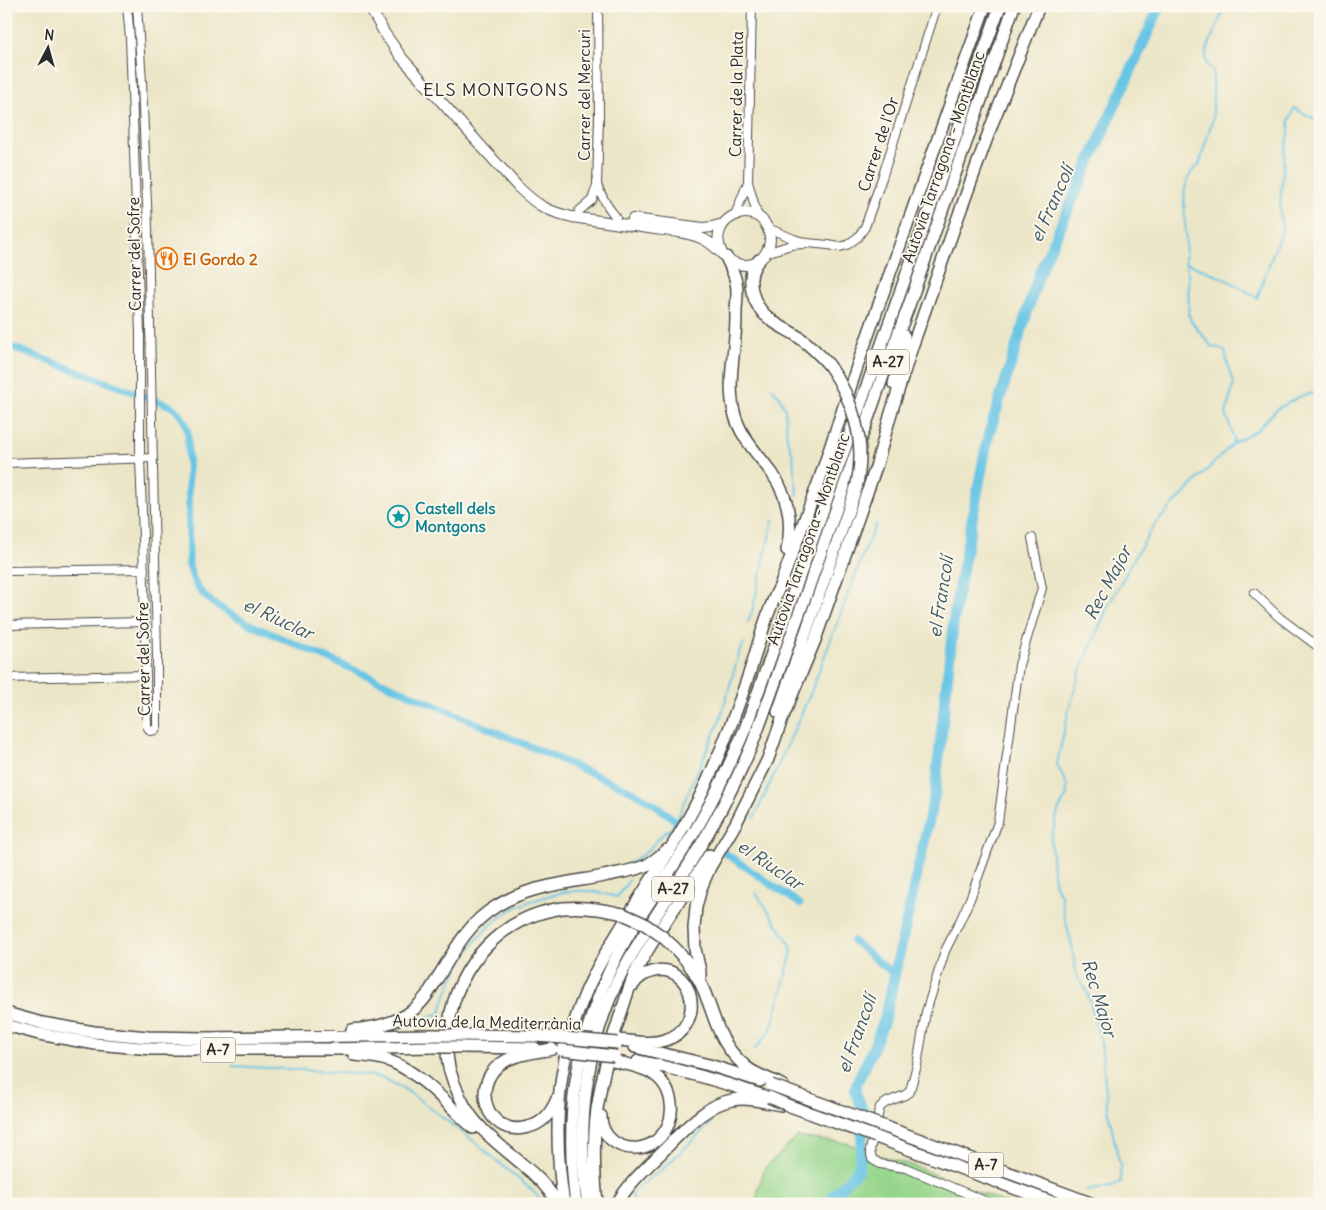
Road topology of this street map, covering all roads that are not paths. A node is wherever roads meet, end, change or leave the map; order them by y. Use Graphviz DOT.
graph roads {
  1 [pos="127,6"];
  2 [pos="137,6"];
  3 [pos="369,6"];
  4 [pos="377,6"];
  5 [pos="598,6"];
  6 [pos="752,6"];
  7 [pos="937,6"];
  8 [pos="985,6"];
  9 [pos="1000,6"];
  10 [pos="1014,6"];
  11 [pos="1039,6"];
  12 [pos="969,93"];
  13 [pos="748,182"];
  14 [pos="597,185"];
  15 [pos="579,211"];
  16 [pos="735,215"];
  17 [pos="616,217"];
  18 [pos="758,217"];
  19 [pos="723,224"];
  20 [pos="768,228"];
  21 [pos="904,236"];
  22 [pos="807,243"];
  23 [pos="724,255"];
  24 [pos="762,256"];
  25 [pos="908,308"];
  26 [pos="891,413"];
  27 [pos="153,458"];
  28 [pos="140,459"];
  29 [pos="6,463"];
  30 [pos="819,481"];
  31 [pos="1032,538"];
  32 [pos="144,569"];
  33 [pos="6,571"];
  34 [pos="794,588"];
  35 [pos="1254,593"];
  36 [pos="773,600"];
  37 [pos="145,622"];
  38 [pos="6,625"];
  39 [pos="1320,648"];
  40 [pos="146,675"];
  41 [pos="6,678"];
  42 [pos="782,719"];
  43 [pos="763,754"];
  44 [pos="672,846"];
  45 [pos="700,982"];
  46 [pos="627,996"];
  47 [pos="6,1013"];
  48 [pos="6,1024"];
  49 [pos="318,1037"];
  50 [pos="614,1042"];
  51 [pos="328,1050"];
  52 [pos="557,1050"];
  53 [pos="594,1058"];
  54 [pos="614,1059"];
  55 [pos="603,1079"];
  56 [pos="771,1082"];
  57 [pos="560,1088"];
  58 [pos="768,1100"];
  59 [pos="524,1167"];
  60 [pos="558,1204"];
  61 [pos="564,1204"];
  62 [pos="576,1204"];
  63 [pos="588,1204"];
  64 [pos="597,1204"];
  65 [pos="617,1204"];
  66 [pos="992,1204"];
  67 [pos="1058,1204"];
  68 [pos="1093,1204"];
  1 -- 28 [label="street, Carrer del Sofre"];
  2 -- 27 [label="street, Carrer del Sofre"];
  3 -- 23 [label="main road"];
  4 -- 15 [label="main road"];
  5 -- 14 [label="street, Carrer del Mercuri"];
  6 -- 13 [label="street, Carrer de la Plata"];
  7 -- 22 [label="street, Carrer de l'Or"];
  8 -- 21 [label="highway"];
  9 -- 12 [label="highway, Autovia Tarragona - Montblanc / A-27"];
  10 -- 25 [label="highway, Autovia Tarragona - Montblanc / A-27"];
  11 -- 26 [label="highway"];
  12 -- 21 [label="highway"];
  12 -- 34 [label="highway, Autovia Tarragona - Montblanc / A-27"];
  13 -- 16 [label="street, Carrer de la Plata"];
  13 -- 18 [label="street, Carrer de la Plata"];
  14 -- 15 [label="street, Carrer del Mercuri"];
  14 -- 17 [label="street, Carrer del Mercuri"];
  15 -- 17 [label="main road"];
  16 -- 18 [label="main road"];
  16 -- 19 [label="main road"];
  17 -- 19 [label="main road"];
  18 -- 20 [label="main road"];
  19 -- 23 [label="main road"];
  20 -- 22 [label="street, Carrer de l'Or"];
  20 -- 24 [label="main road"];
  21 -- 30 [label="highway"];
  22 -- 24 [label="street, Carrer de l'Or"];
  23 -- 24 [label="main road"];
  23 -- 36 [label="highway"];
  24 -- 43 [label="highway, bridge"];
  25 -- 26 [label="highway"];
  25 -- 53 [label="highway, Autovia Tarragona - Montblanc / A-27"];
  26 -- 42 [label="highway"];
  27 -- 28 [label="street"];
  27 -- 40 [label="street, Carrer del Sofre"];
  28 -- 29 [label="street"];
  28 -- 32 [label="street, Carrer del Sofre"];
  30 -- 34 [label="highway"];
  30 -- 36 [label="highway"];
  31 -- 66 [label="street"];
  32 -- 33 [label="street"];
  32 -- 37 [label="street, Carrer del Sofre"];
  34 -- 62 [label="highway, Autovia Tarragona - Montblanc / A-27"];
  35 -- 39 [label="street"];
  36 -- 44 [label="highway"];
  37 -- 38 [label="street"];
  37 -- 40 [label="street, Carrer del Sofre"];
  40 -- 41 [label="street"];
  42 -- 43 [label="highway"];
  42 -- 45 [label="highway"];
  43 -- 46 [label="highway"];
  44 -- 49 [label="highway"];
  44 -- 57 [label="highway"];
  45 -- 56 [label="highway"];
  45 -- 59 [label="highway, bridge"];
  46 -- 50 [label="highway"];
  46 -- 55 [label="highway"];
  47 -- 49 [label="highway, Autovia de la Mediterrània / A-7"];
  48 -- 51 [label="highway, Autovia de la Mediterrània / A-7"];
  49 -- 50 [label="highway, Autovia de la Mediterrània / A-7, bridge"];
  50 -- 56 [label="highway, Autovia de la Mediterrània / A-7"];
  51 -- 52 [label="highway, Autovia de la Mediterrània / A-7, bridge"];
  51 -- 59 [label="highway"];
  52 -- 53 [label="highway, Autovia de la Mediterrània / A-7, bridge"];
  52 -- 57 [label="highway"];
  53 -- 54 [label="highway, Autovia de la Mediterrània, bridge"];
  53 -- 63 [label="highway, A-27"];
  54 -- 55 [label="highway"];
  54 -- 58 [label="highway, A-7"];
  55 -- 64 [label="highway"];
  56 -- 68 [label="highway, Autovia de la Mediterrània / A-7, bridge"];
  57 -- 61 [label="highway"];
  58 -- 65 [label="highway"];
  58 -- 67 [label="highway, A-7, bridge"];
  59 -- 60 [label="highway"];
}
